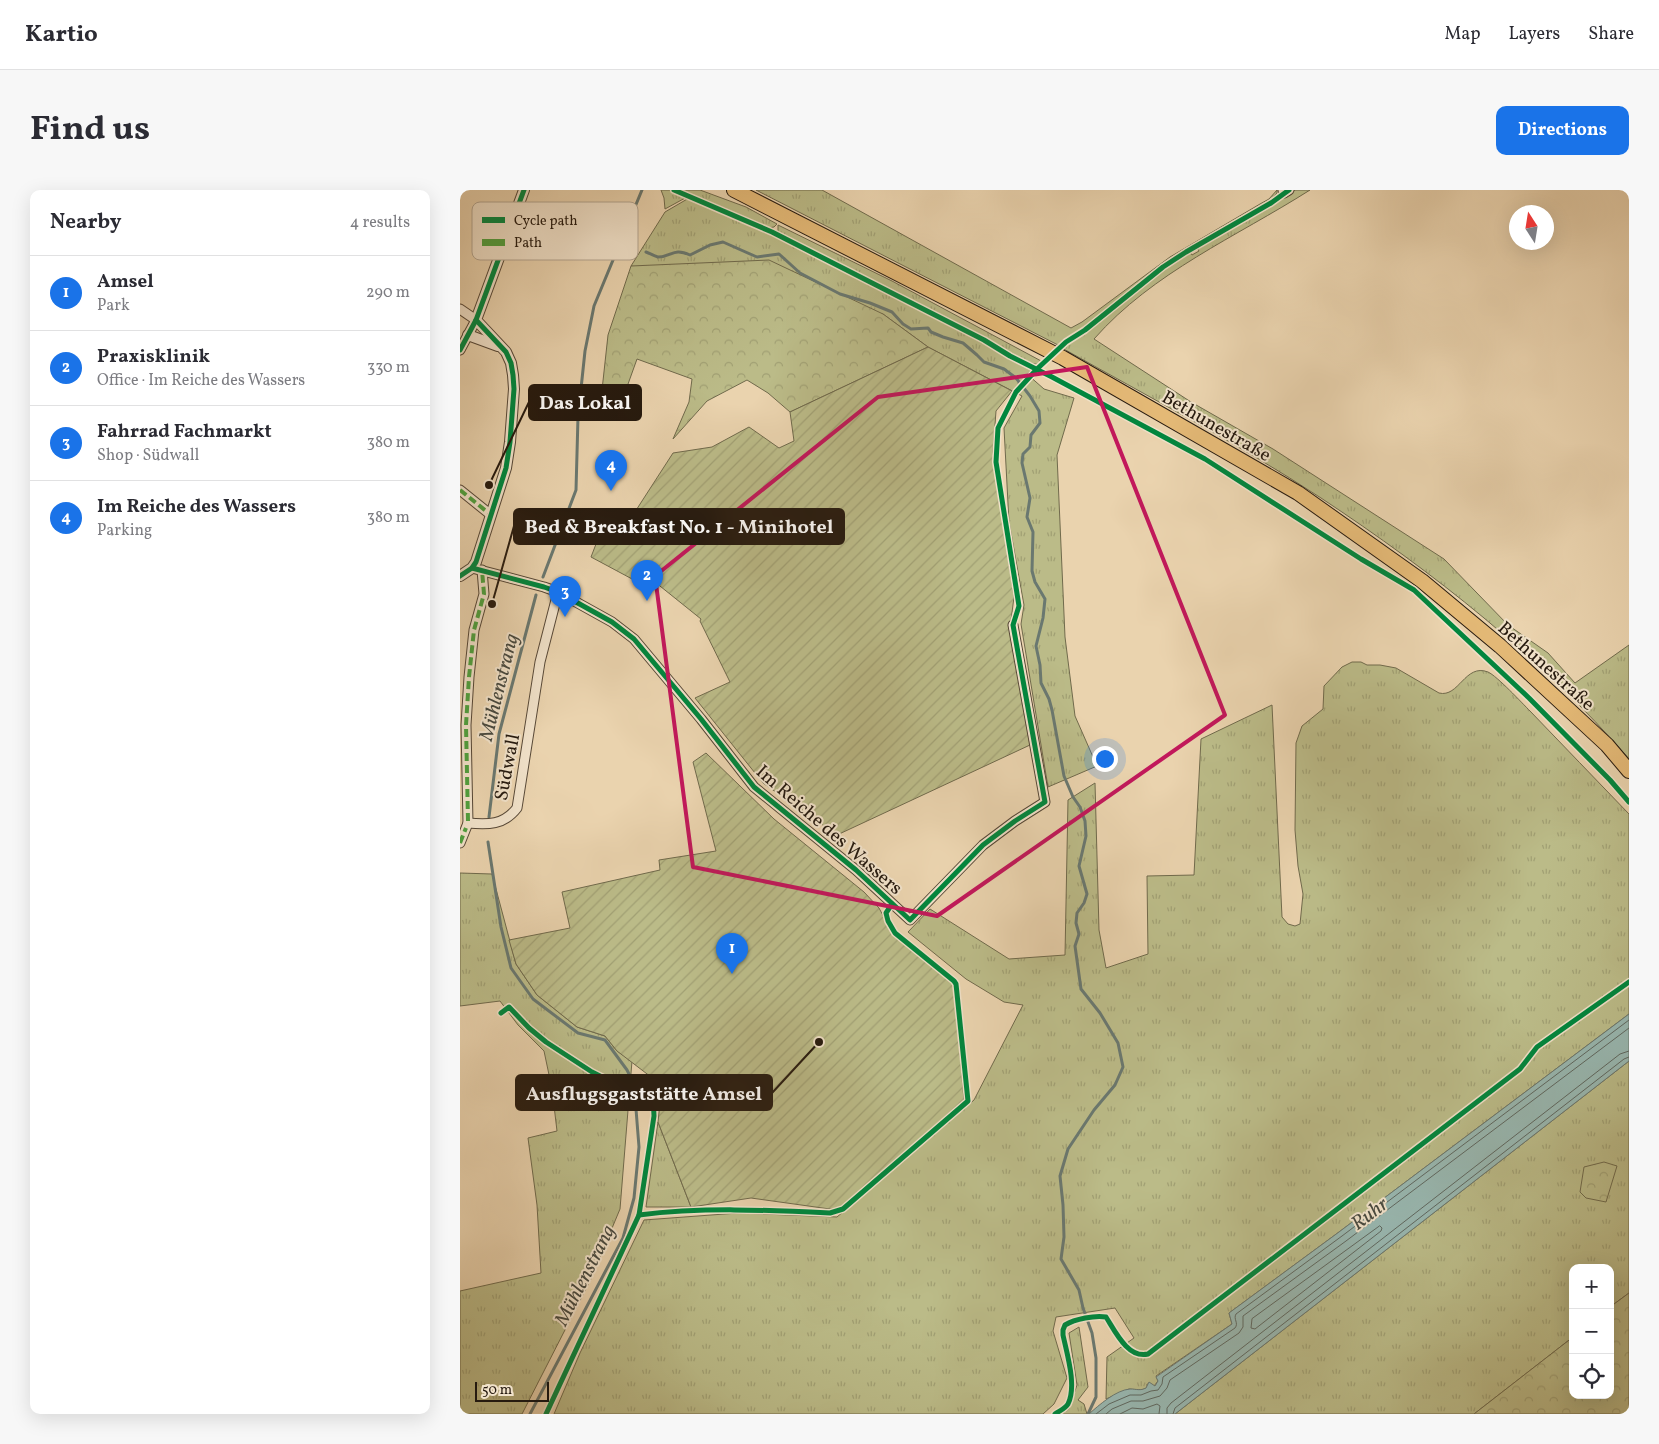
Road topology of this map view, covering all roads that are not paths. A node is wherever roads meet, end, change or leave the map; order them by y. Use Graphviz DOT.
graph roads {
  1 [pos="524,190"];
  2 [pos="734,190"];
  3 [pos="520,202"];
  4 [pos="498,260"];
  5 [pos="460,309"];
  6 [pos="476,320"];
  7 [pos="468,335"];
  8 [pos="502,347"];
  9 [pos="460,350"];
  10 [pos="460,490"];
  11 [pos="492,515"];
  12 [pos="477,569"];
  13 [pos="460,576"];
  14 [pos="558,592"];
  15 [pos="1013,626"];
  16 [pos="463,724"];
  17 [pos="1629,770"];
  18 [pos="468,823"];
  19 [pos="460,843"];
  1 -- 3 [label="street"];
  2 -- 17 [label="main road, Bethunestraße"];
  4 -- 6 [label="street"];
  5 -- 6 [label="street"];
  6 -- 7 [label="street"];
  6 -- 8 [label="street"];
  7 -- 8 [label="street"];
  7 -- 9 [label="street"];
  8 -- 11 [label="street"];
  10 -- 11 [label="street"];
  11 -- 12 [label="street"];
  12 -- 13 [label="street"];
  12 -- 14 [label="street, Im Reiche des Wassers"];
  12 -- 16 [label="street"];
  14 -- 15 [label="street, Im Reiche des Wassers"];
  14 -- 18 [label="street, Südwall"];
  16 -- 18 [label="street"];
  18 -- 19 [label="street"];
}
